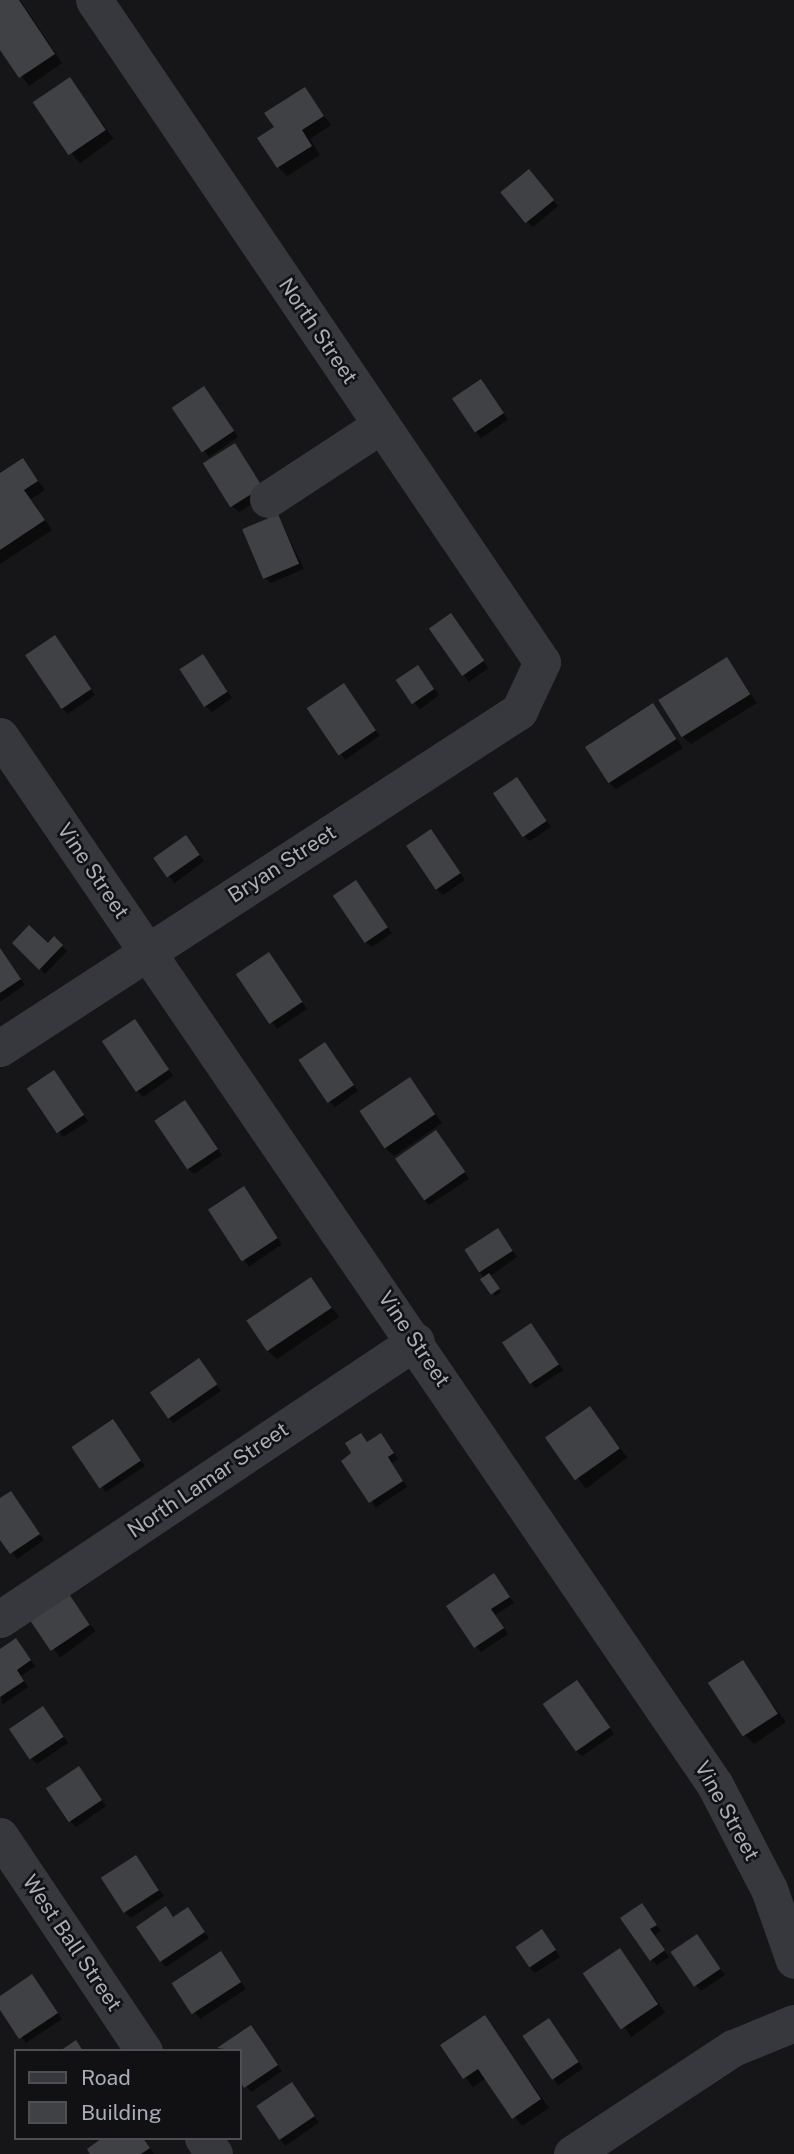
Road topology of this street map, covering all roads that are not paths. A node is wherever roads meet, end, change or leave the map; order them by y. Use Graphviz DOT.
graph roads {
  1 [pos="94,0"];
  2 [pos="381,425"];
  3 [pos="268,499"];
  4 [pos="542,663"];
  5 [pos="0,736"];
  6 [pos="147,951"];
  7 [pos="0,1048"];
  8 [pos="416,1341"];
  9 [pos="0,1619"];
  10 [pos="0,1836"];
  11 [pos="794,1960"];
  12 [pos="794,2024"];
  13 [pos="143,2049"];
  14 [pos="572,2154"];
  1 -- 2 [label="street, North Street"];
  2 -- 3 [label="street"];
  2 -- 4 [label="street, North Street"];
  4 -- 6 [label="street, Bryan Street"];
  5 -- 6 [label="street, Vine Street"];
  6 -- 7 [label="street, Bryan Street"];
  6 -- 8 [label="street, Vine Street"];
  8 -- 9 [label="street, North Lamar Street"];
  8 -- 11 [label="street, Vine Street"];
  10 -- 13 [label="street, West Ball Street"];
  12 -- 14 [label="street"];
}
